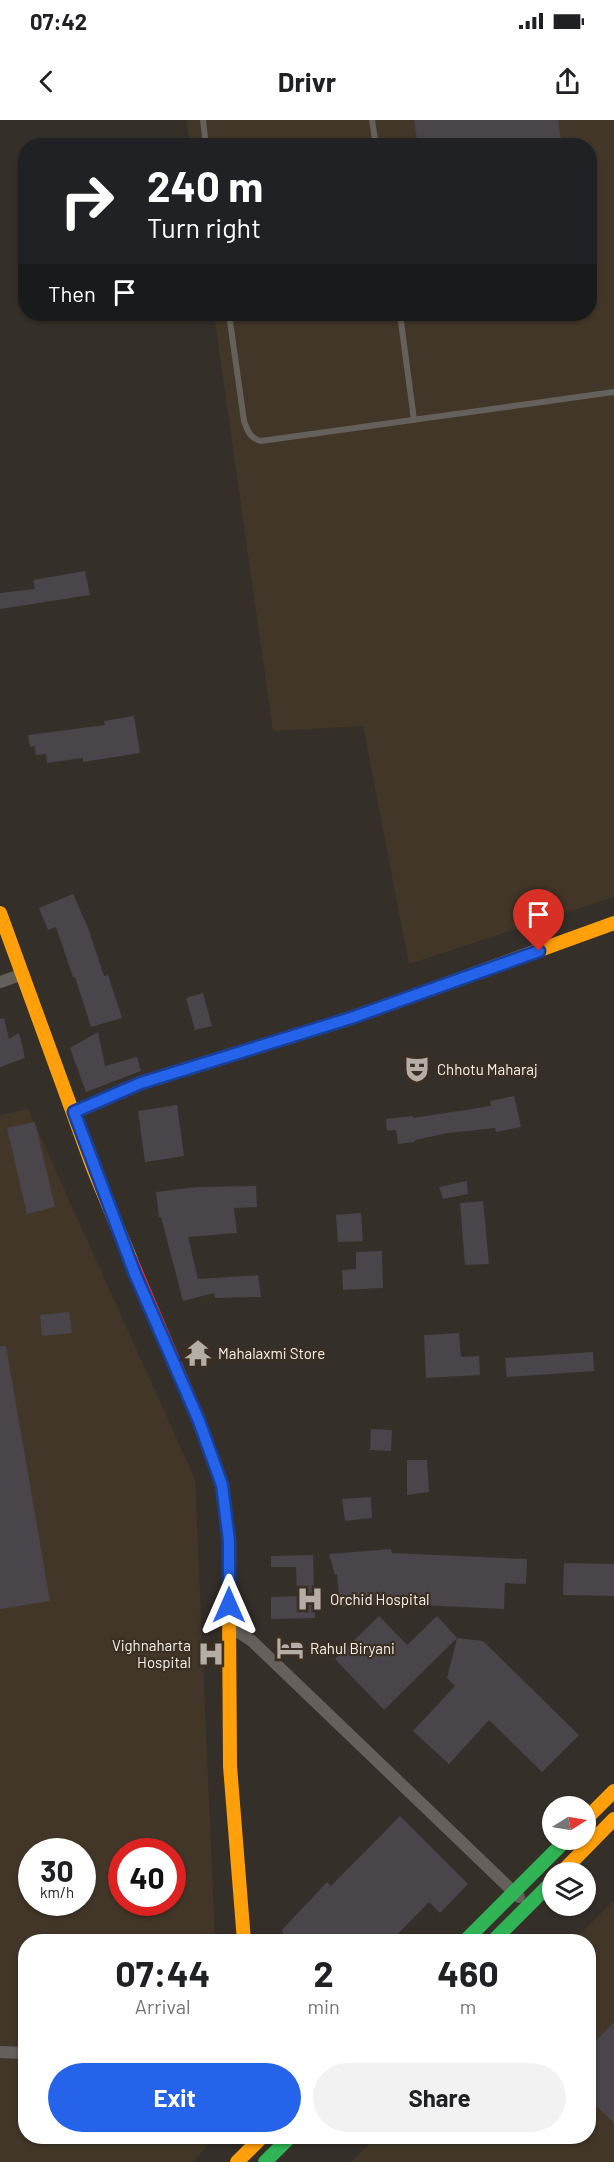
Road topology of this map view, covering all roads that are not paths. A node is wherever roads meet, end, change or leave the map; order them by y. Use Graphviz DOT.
graph roads {
  1 [pos="203,120"];
  2 [pos="372,120"];
  3 [pos="205,138"];
  4 [pos="375,138"];
  5 [pos="230,321"];
  6 [pos="400,321"];
  7 [pos="614,392"];
  8 [pos="414,420"];
  9 [pos="0,913"];
  10 [pos="614,923"];
  11 [pos="23,974"];
  12 [pos="0,982"];
  13 [pos="74,1112"];
  14 [pos="229,1626"];
  15 [pos="614,1791"];
  16 [pos="596,1809"];
  17 [pos="614,1820"];
  18 [pos="556,1850"];
  19 [pos="572,1862"];
  20 [pos="514,1892"];
  21 [pos="542,1892"];
  22 [pos="528,1906"];
  23 [pos="243,1934"];
  24 [pos="472,1934"];
  25 [pos="500,1934"];
  26 [pos="0,2052"];
  27 [pos="18,2053"];
  28 [pos="254,2144"];
  29 [pos="260,2144"];
  30 [pos="283,2144"];
  31 [pos="237,2162"];
  32 [pos="260,2162"];
  33 [pos="265,2162"];
  1 -- 3 [label="lane"];
  2 -- 4 [label="lane"];
  5 -- 8 [label="lane"];
  6 -- 8 [label="lane"];
  7 -- 8 [label="lane"];
  9 -- 11 [label="street"];
  10 -- 13 [label="street"];
  11 -- 12 [label="street"];
  11 -- 13 [label="street"];
  13 -- 14 [label="street"];
  14 -- 20 [label="street"];
  14 -- 23 [label="street"];
  15 -- 16 [label="street"];
  17 -- 19 [label="street"];
  18 -- 20 [label="street"];
  20 -- 22 [label="street"];
  20 -- 24 [label="street"];
  21 -- 22 [label="street"];
  22 -- 25 [label="street"];
  26 -- 27 [label="street"];
  28 -- 31 [label="street"];
  29 -- 32 [label="street"];
  30 -- 33 [label="street"];
}
